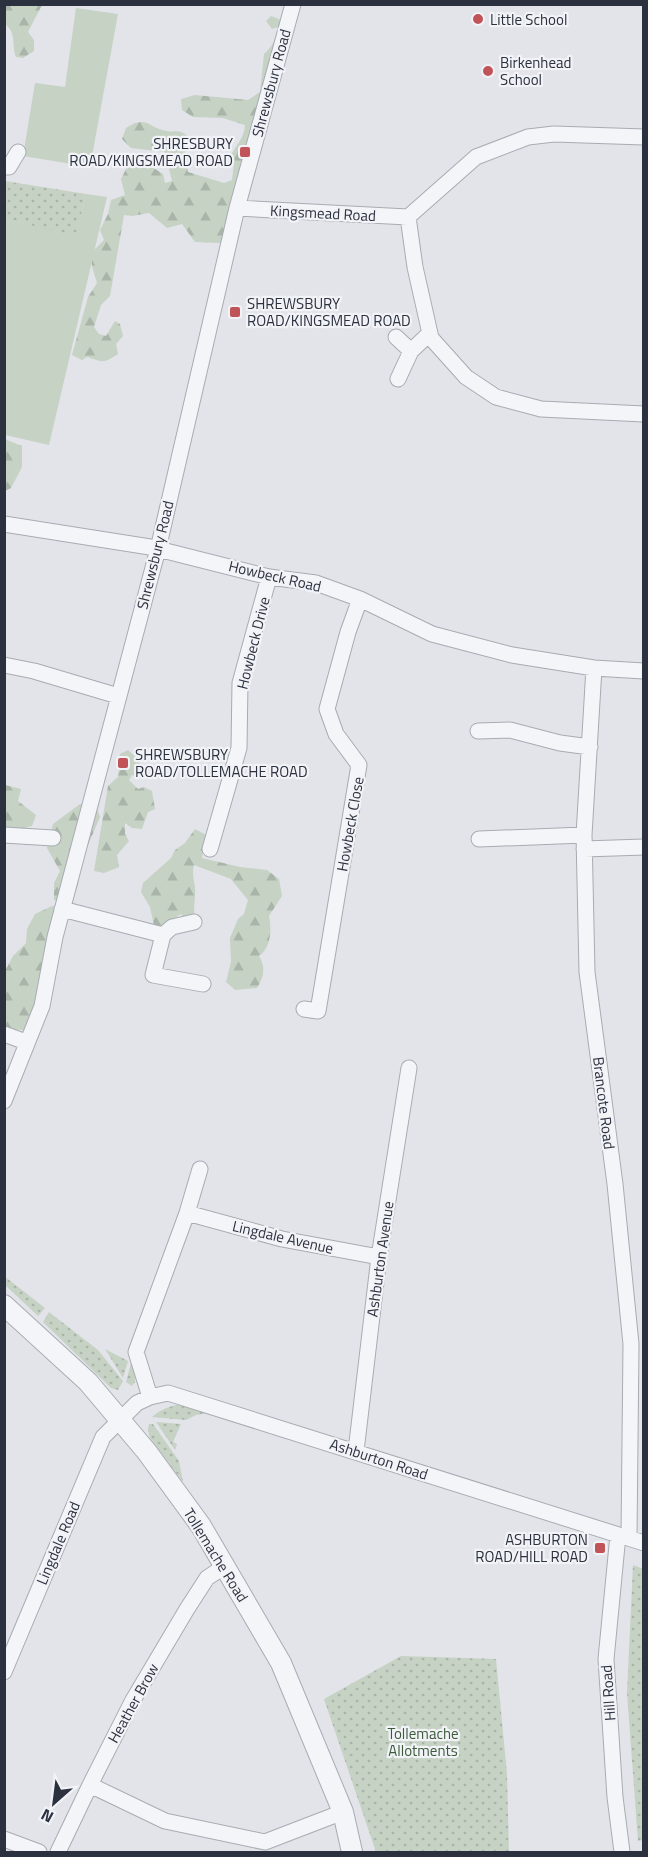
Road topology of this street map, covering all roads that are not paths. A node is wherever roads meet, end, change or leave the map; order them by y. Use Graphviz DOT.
graph roads {
  1 [pos="293,4"];
  2 [pos="644,137"];
  3 [pos="18,152"];
  4 [pos="4,167"];
  5 [pos="237,208"];
  6 [pos="408,217"];
  7 [pos="430,333"];
  8 [pos="396,337"];
  9 [pos="411,351"];
  10 [pos="399,379"];
  11 [pos="644,414"];
  12 [pos="4,524"];
  13 [pos="158,549"];
  14 [pos="269,577"];
  15 [pos="360,599"];
  16 [pos="4,665"];
  17 [pos="594,668"];
  18 [pos="644,671"];
  19 [pos="118,696"];
  20 [pos="478,731"];
  21 [pos="590,747"];
  22 [pos="4,835"];
  23 [pos="53,838"];
  24 [pos="479,839"];
  25 [pos="584,842"];
  26 [pos="644,847"];
  27 [pos="210,849"];
  28 [pos="62,909"];
  29 [pos="194,922"];
  30 [pos="163,935"];
  31 [pos="203,984"];
  32 [pos="304,1009"];
  33 [pos="4,1034"];
  34 [pos="26,1042"];
  35 [pos="409,1068"];
  36 [pos="4,1101"];
  37 [pos="200,1169"];
  38 [pos="187,1213"];
  39 [pos="379,1257"];
  40 [pos="4,1305"];
  41 [pos="150,1397"];
  42 [pos="121,1420"];
  43 [pos="356,1451"];
  44 [pos="623,1536"];
  45 [pos="644,1543"];
  46 [pos="225,1566"];
  47 [pos="4,1672"];
  48 [pos="90,1785"];
  49 [pos="343,1812"];
  50 [pos="4,1839"];
  51 [pos="39,1852"];
  52 [pos="58,1852"];
  53 [pos="352,1852"];
  54 [pos="622,1852"];
  1 -- 5 [label="street, Shrewsbury Road"];
  2 -- 6 [label="street"];
  3 -- 4 [label="street"];
  5 -- 6 [label="street, Kingsmead Road"];
  5 -- 13 [label="street, Shrewsbury Road"];
  6 -- 7 [label="street"];
  7 -- 9 [label="street"];
  7 -- 11 [label="street"];
  8 -- 9 [label="street"];
  9 -- 10 [label="street"];
  12 -- 13 [label="street, Howbeck Road"];
  13 -- 14 [label="street, Howbeck Road"];
  13 -- 19 [label="street, Shrewsbury Road"];
  14 -- 15 [label="street, Howbeck Road"];
  14 -- 27 [label="street, Howbeck Drive"];
  15 -- 17 [label="street, Howbeck Road"];
  15 -- 32 [label="street, Howbeck Close"];
  16 -- 19 [label="street"];
  17 -- 18 [label="street, Howbeck Road"];
  17 -- 21 [label="street, Brancote Road"];
  19 -- 28 [label="street, Shrewsbury Road"];
  20 -- 21 [label="street"];
  21 -- 25 [label="street, Brancote Road"];
  22 -- 23 [label="street"];
  24 -- 25 [label="street"];
  25 -- 26 [label="street"];
  25 -- 44 [label="street, Brancote Road"];
  28 -- 30 [label="street"];
  28 -- 34 [label="street, Shrewsbury Road"];
  29 -- 30 [label="street"];
  30 -- 31 [label="street"];
  33 -- 34 [label="street"];
  34 -- 36 [label="street, Shrewsbury Road"];
  35 -- 39 [label="street, Ashburton Avenue"];
  37 -- 38 [label="street"];
  38 -- 39 [label="street, Lingdale Avenue"];
  38 -- 41 [label="street"];
  39 -- 43 [label="street, Ashburton Avenue"];
  40 -- 42 [label="street, Tollemache Road"];
  41 -- 42 [label="street"];
  41 -- 43 [label="street, Ashburton Road"];
  42 -- 46 [label="street, Tollemache Road"];
  42 -- 47 [label="street, Lingdale Road"];
  43 -- 44 [label="street, Ashburton Road"];
  44 -- 45 [label="street, Ashburton Road"];
  44 -- 54 [label="street, Hill Road"];
  46 -- 48 [label="street, Heather Brow"];
  46 -- 49 [label="street, Tollemache Road"];
  48 -- 49 [label="street"];
  48 -- 52 [label="street, Heather Brow"];
  49 -- 53 [label="street, Tollemache Road"];
  50 -- 51 [label="street"];
}
